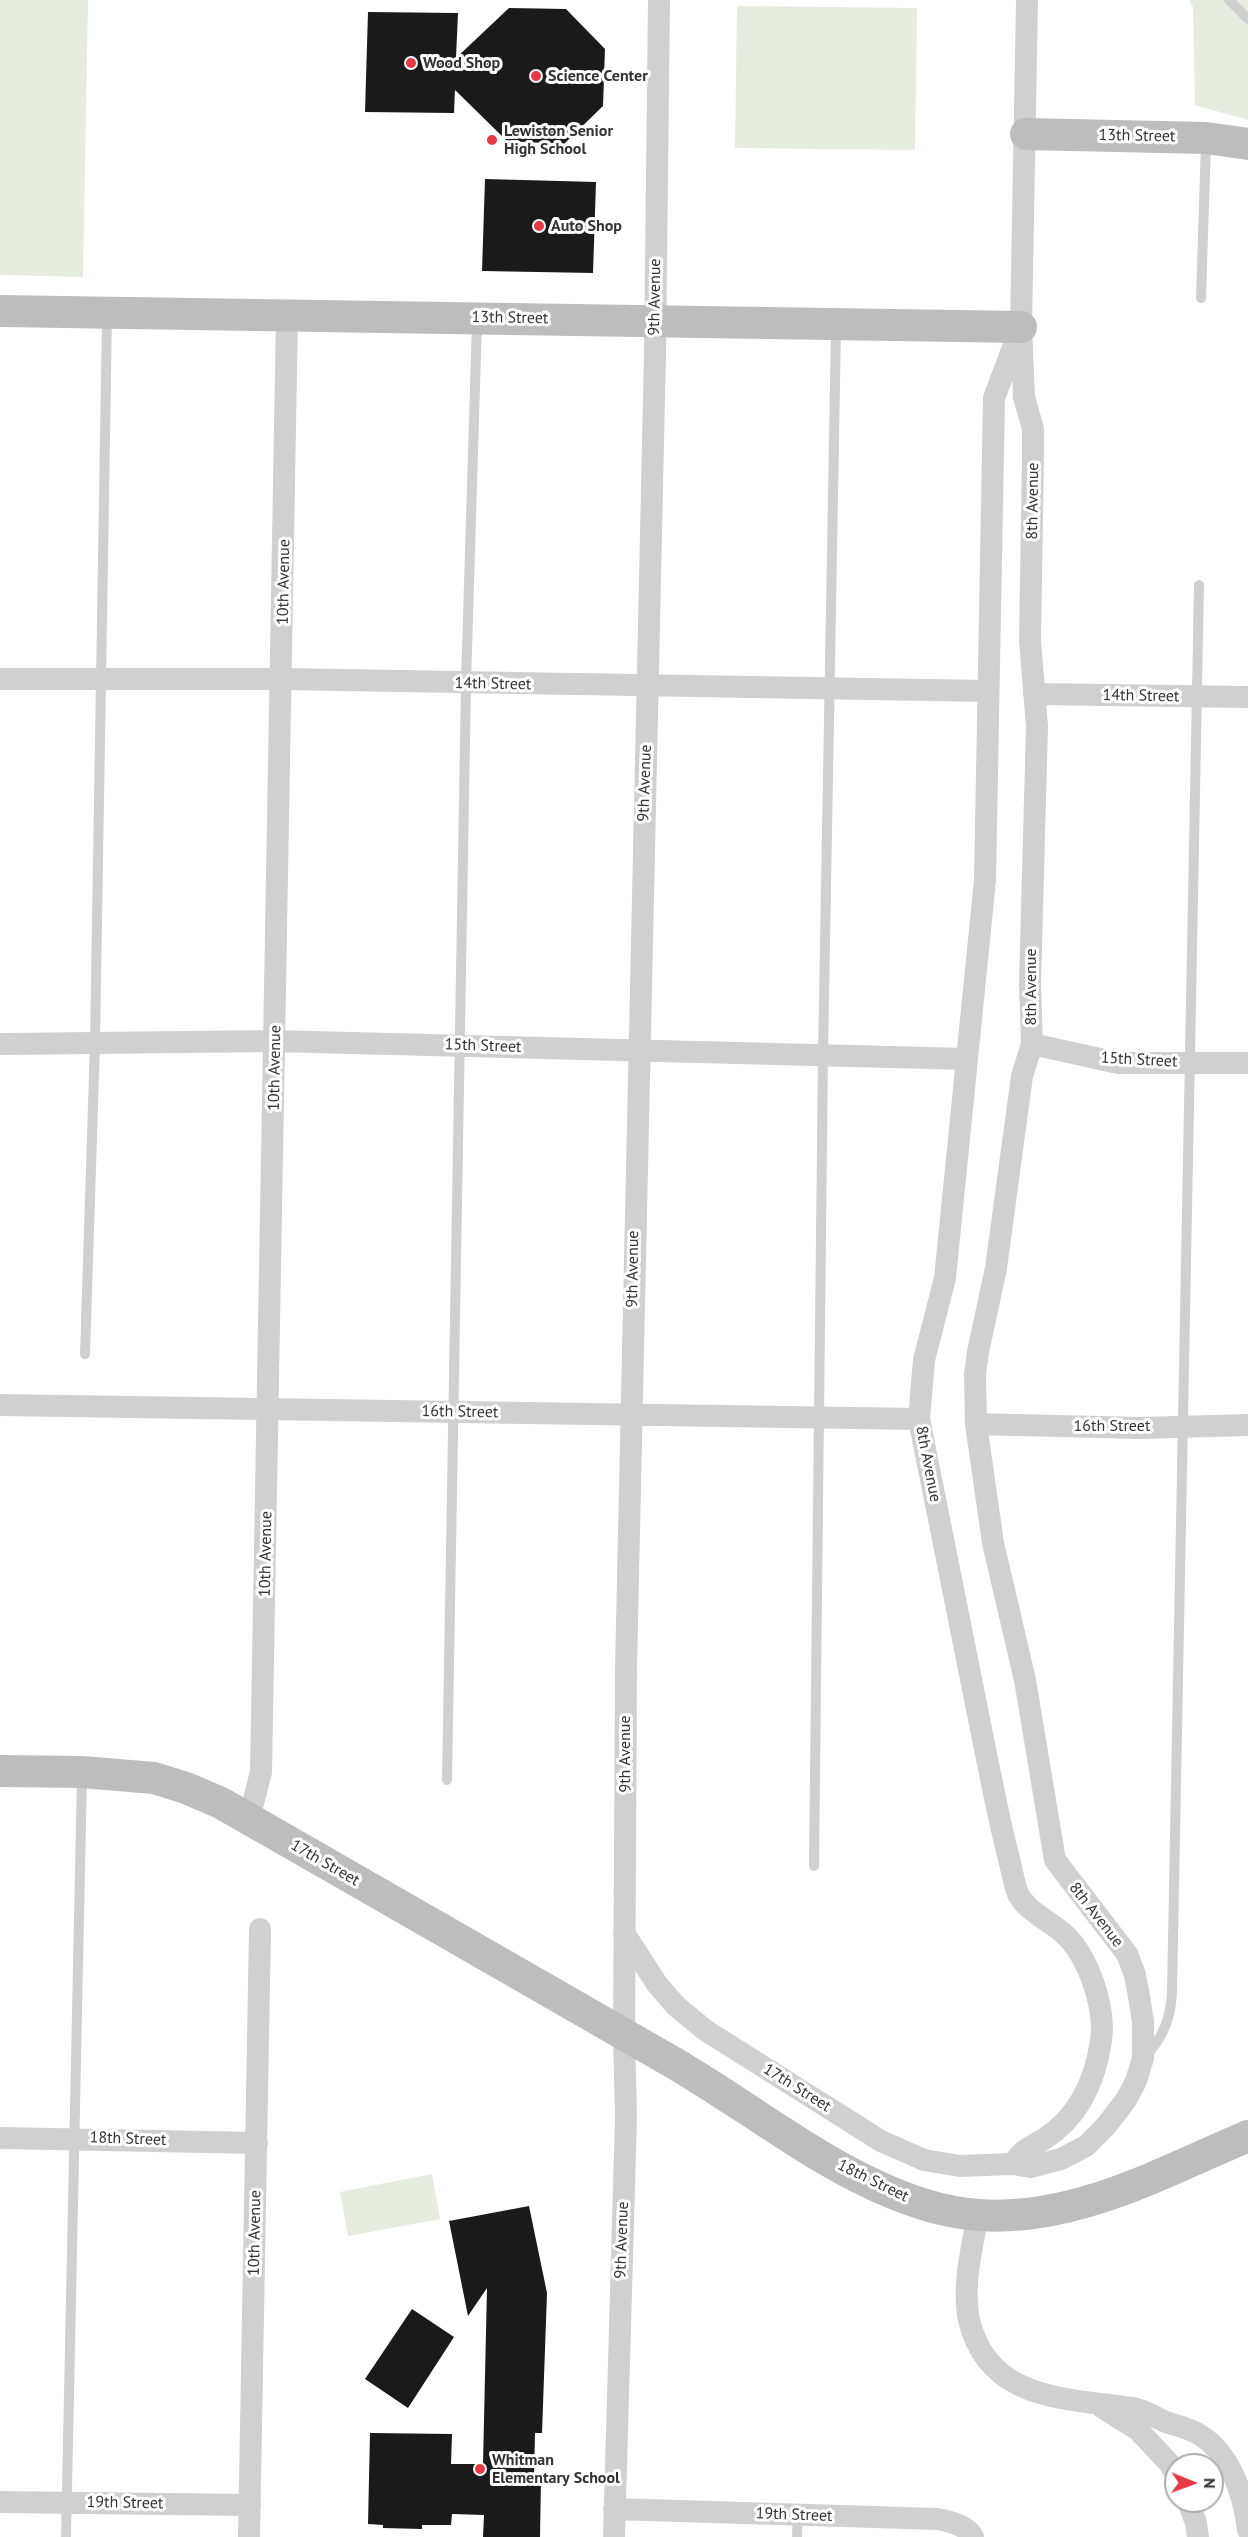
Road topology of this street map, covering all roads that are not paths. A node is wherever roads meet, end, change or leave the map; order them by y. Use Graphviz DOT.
graph roads {
  1 [pos="658,0"];
  2 [pos="1027,0"];
  3 [pos="1229,0"];
  4 [pos="1248,19"];
  5 [pos="1026,134"];
  6 [pos="1206,138"];
  7 [pos="1248,144"];
  8 [pos="1201,298"];
  9 [pos="0,311"];
  10 [pos="107,313"];
  11 [pos="287,315"];
  12 [pos="477,318"];
  13 [pos="655,320"];
  14 [pos="836,324"];
  15 [pos="1021,327"];
  16 [pos="1199,585"];
  17 [pos="0,679"];
  18 [pos="100,679"];
  19 [pos="282,680"];
  20 [pos="466,683"];
  21 [pos="648,687"];
  22 [pos="830,689"];
  23 [pos="987,691"];
  24 [pos="1034,694"];
  25 [pos="1198,697"];
  26 [pos="1248,698"];
  27 [pos="275,1041"];
  28 [pos="94,1043"];
  29 [pos="0,1044"];
  30 [pos="1032,1044"];
  31 [pos="461,1046"];
  32 [pos="638,1051"];
  33 [pos="823,1055"];
  34 [pos="967,1059"];
  35 [pos="1191,1063"];
  36 [pos="1248,1063"];
  37 [pos="85,1354"];
  38 [pos="0,1405"];
  39 [pos="269,1409"];
  40 [pos="454,1412"];
  41 [pos="630,1415"];
  42 [pos="818,1417"];
  43 [pos="919,1419"];
  44 [pos="976,1424"];
  45 [pos="1248,1425"];
  46 [pos="1183,1426"];
  47 [pos="0,1771"];
  48 [pos="82,1772"];
  49 [pos="447,1780"];
  50 [pos="249,1819"];
  51 [pos="814,1866"];
  52 [pos="260,1929"];
  53 [pos="624,1934"];
  54 [pos="624,2036"];
  55 [pos="1143,2058"];
  56 [pos="1248,2136"];
  57 [pos="0,2138"];
  58 [pos="74,2138"];
  59 [pos="257,2143"];
  60 [pos="1012,2164"];
  61 [pos="978,2215"];
  62 [pos="1100,2406"];
  63 [pos="1164,2459"];
  64 [pos="0,2502"];
  65 [pos="67,2502"];
  66 [pos="250,2505"];
  67 [pos="614,2509"];
  68 [pos="1192,2513"];
  69 [pos="798,2526"];
  70 [pos="1248,2530"];
  71 [pos="972,2535"];
  72 [pos="66,2537"];
  73 [pos="249,2537"];
  74 [pos="614,2537"];
  75 [pos="1198,2537"];
  1 -- 13 [label="street, 9th Avenue"];
  2 -- 5 [label="street, 8th Avenue"];
  3 -- 4 [label="lane"];
  5 -- 6 [label="main road, 13th Street"];
  5 -- 15 [label="street, 8th Avenue"];
  6 -- 7 [label="main road, 13th Street"];
  6 -- 8 [label="lane"];
  9 -- 10 [label="main road, 13th Street"];
  10 -- 11 [label="main road, 13th Street"];
  10 -- 18 [label="lane"];
  11 -- 12 [label="main road, 13th Street"];
  11 -- 19 [label="street, 10th Avenue"];
  12 -- 13 [label="main road, 13th Street"];
  12 -- 20 [label="lane"];
  13 -- 14 [label="main road, 13th Street"];
  13 -- 21 [label="street, 9th Avenue"];
  14 -- 15 [label="main road, 13th Street"];
  14 -- 22 [label="lane"];
  15 -- 23 [label="street, 8th Avenue"];
  15 -- 24 [label="street, 8th Avenue"];
  16 -- 25 [label="lane"];
  17 -- 18 [label="street, 14th Street"];
  18 -- 19 [label="street, 14th Street"];
  18 -- 28 [label="lane"];
  19 -- 20 [label="street, 14th Street"];
  19 -- 27 [label="street, 10th Avenue"];
  20 -- 21 [label="street, 14th Street"];
  20 -- 31 [label="lane"];
  21 -- 22 [label="street, 14th Street"];
  21 -- 32 [label="street, 9th Avenue"];
  22 -- 23 [label="street, 14th Street"];
  22 -- 33 [label="lane"];
  23 -- 34 [label="street, 8th Avenue"];
  24 -- 25 [label="street, 14th Street"];
  24 -- 30 [label="street, 8th Avenue"];
  25 -- 26 [label="street, 14th Street"];
  25 -- 35 [label="lane"];
  27 -- 28 [label="street, 15th Street"];
  27 -- 31 [label="street, 15th Street"];
  27 -- 39 [label="street, 10th Avenue"];
  28 -- 29 [label="street, 15th Street"];
  28 -- 37 [label="lane"];
  30 -- 35 [label="street, 15th Street"];
  30 -- 44 [label="street, 8th Avenue"];
  31 -- 32 [label="street, 15th Street"];
  31 -- 40 [label="lane"];
  32 -- 33 [label="street, 15th Street"];
  32 -- 41 [label="street, 9th Avenue"];
  33 -- 34 [label="street, 15th Street"];
  33 -- 42 [label="lane"];
  34 -- 43 [label="street, 8th Avenue"];
  35 -- 36 [label="street, 15th Street"];
  35 -- 46 [label="lane"];
  38 -- 39 [label="street, 16th Street"];
  39 -- 40 [label="street, 16th Street"];
  39 -- 50 [label="street, 10th Avenue"];
  40 -- 41 [label="street, 16th Street"];
  40 -- 49 [label="lane"];
  41 -- 42 [label="street, 16th Street"];
  41 -- 53 [label="street, 9th Avenue"];
  42 -- 43 [label="street, 16th Street"];
  42 -- 51 [label="lane"];
  43 -- 60 [label="street, 8th Avenue"];
  44 -- 46 [label="street, 16th Street"];
  44 -- 55 [label="street, 8th Avenue"];
  45 -- 46 [label="street, 16th Street"];
  46 -- 55 [label="lane"];
  47 -- 48 [label="main road, 17th Street"];
  48 -- 50 [label="main road, 17th Street"];
  48 -- 58 [label="lane"];
  50 -- 54 [label="main road, 17th Street"];
  52 -- 59 [label="street, 10th Avenue"];
  53 -- 54 [label="street, 9th Avenue"];
  53 -- 60 [label="street, 17th Street"];
  54 -- 61 [label="main road, 18th Street"];
  54 -- 67 [label="street, 9th Avenue"];
  55 -- 60 [label="street, 8th Avenue"];
  56 -- 61 [label="main road, 18th Street"];
  57 -- 58 [label="street, 18th Street"];
  58 -- 59 [label="street, 18th Street"];
  58 -- 65 [label="lane"];
  59 -- 66 [label="street, 10th Avenue"];
  61 -- 62 [label="street"];
  62 -- 63 [label="street"];
  62 -- 70 [label="street"];
  64 -- 65 [label="street, 19th Street"];
  65 -- 66 [label="street, 19th Street"];
  65 -- 72 [label="lane"];
  66 -- 73 [label="street, 10th Avenue"];
  67 -- 69 [label="street, 19th Street"];
  67 -- 74 [label="street, 9th Avenue"];
  68 -- 75 [label="street"];
  69 -- 71 [label="street, 19th Street"];
}
